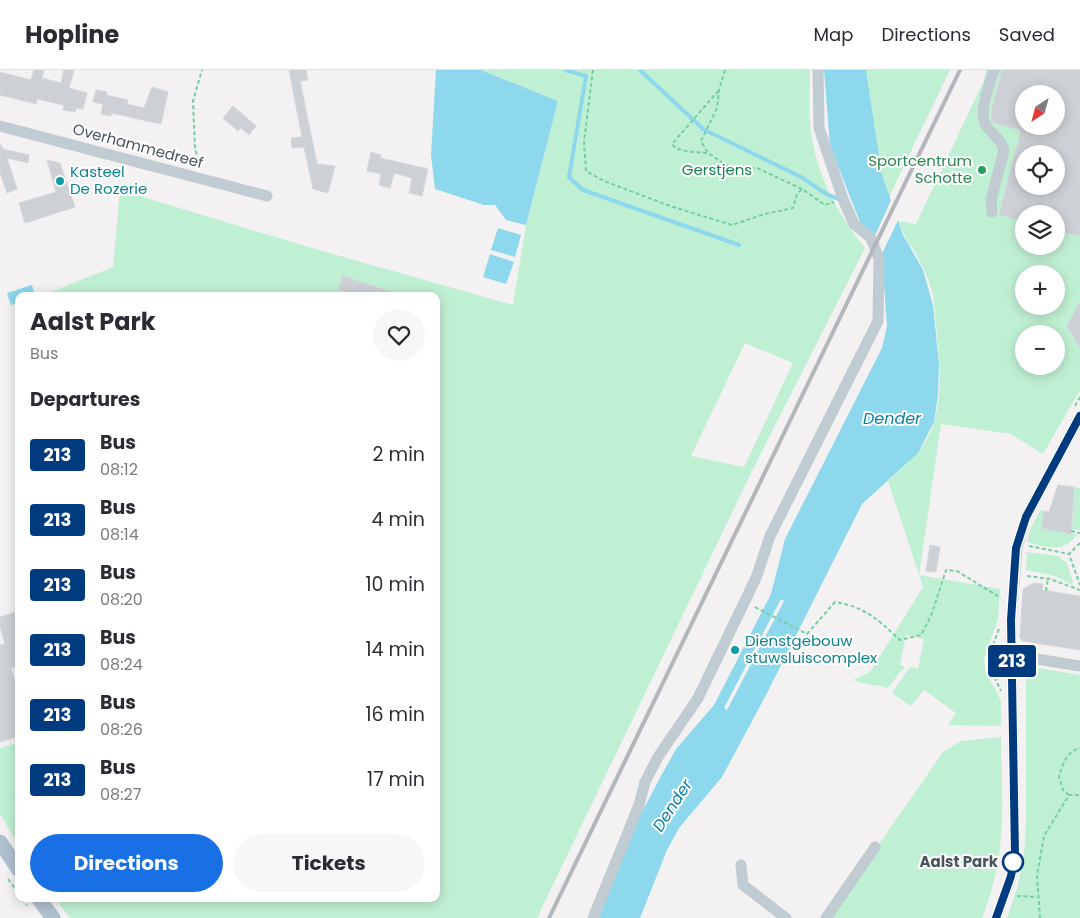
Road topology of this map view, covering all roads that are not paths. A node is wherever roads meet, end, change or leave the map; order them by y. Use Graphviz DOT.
graph roads {
  1 [pos="818,70"];
  2 [pos="994,70"];
  3 [pos="0,126"];
  4 [pos="267,196"];
  5 [pos="992,212"];
  6 [pos="1080,416"];
  7 [pos="1012,655"];
  8 [pos="1080,666"];
  9 [pos="0,842"];
  10 [pos="875,847"];
  11 [pos="15,864"];
  12 [pos="741,865"];
  13 [pos="41,902"];
  14 [pos="53,918"];
  15 [pos="592,918"];
  16 [pos="786,918"];
  17 [pos="826,918"];
  18 [pos="996,918"];
  1 -- 15 [label="street"];
  2 -- 5 [label="street"];
  3 -- 4 [label="street, Overhammedreef"];
  6 -- 7 [label="street"];
  7 -- 8 [label="street"];
  7 -- 18 [label="street"];
  9 -- 11 [label="main road"];
  10 -- 17 [label="street"];
  12 -- 16 [label="street"];
  13 -- 14 [label="main road"];
}
